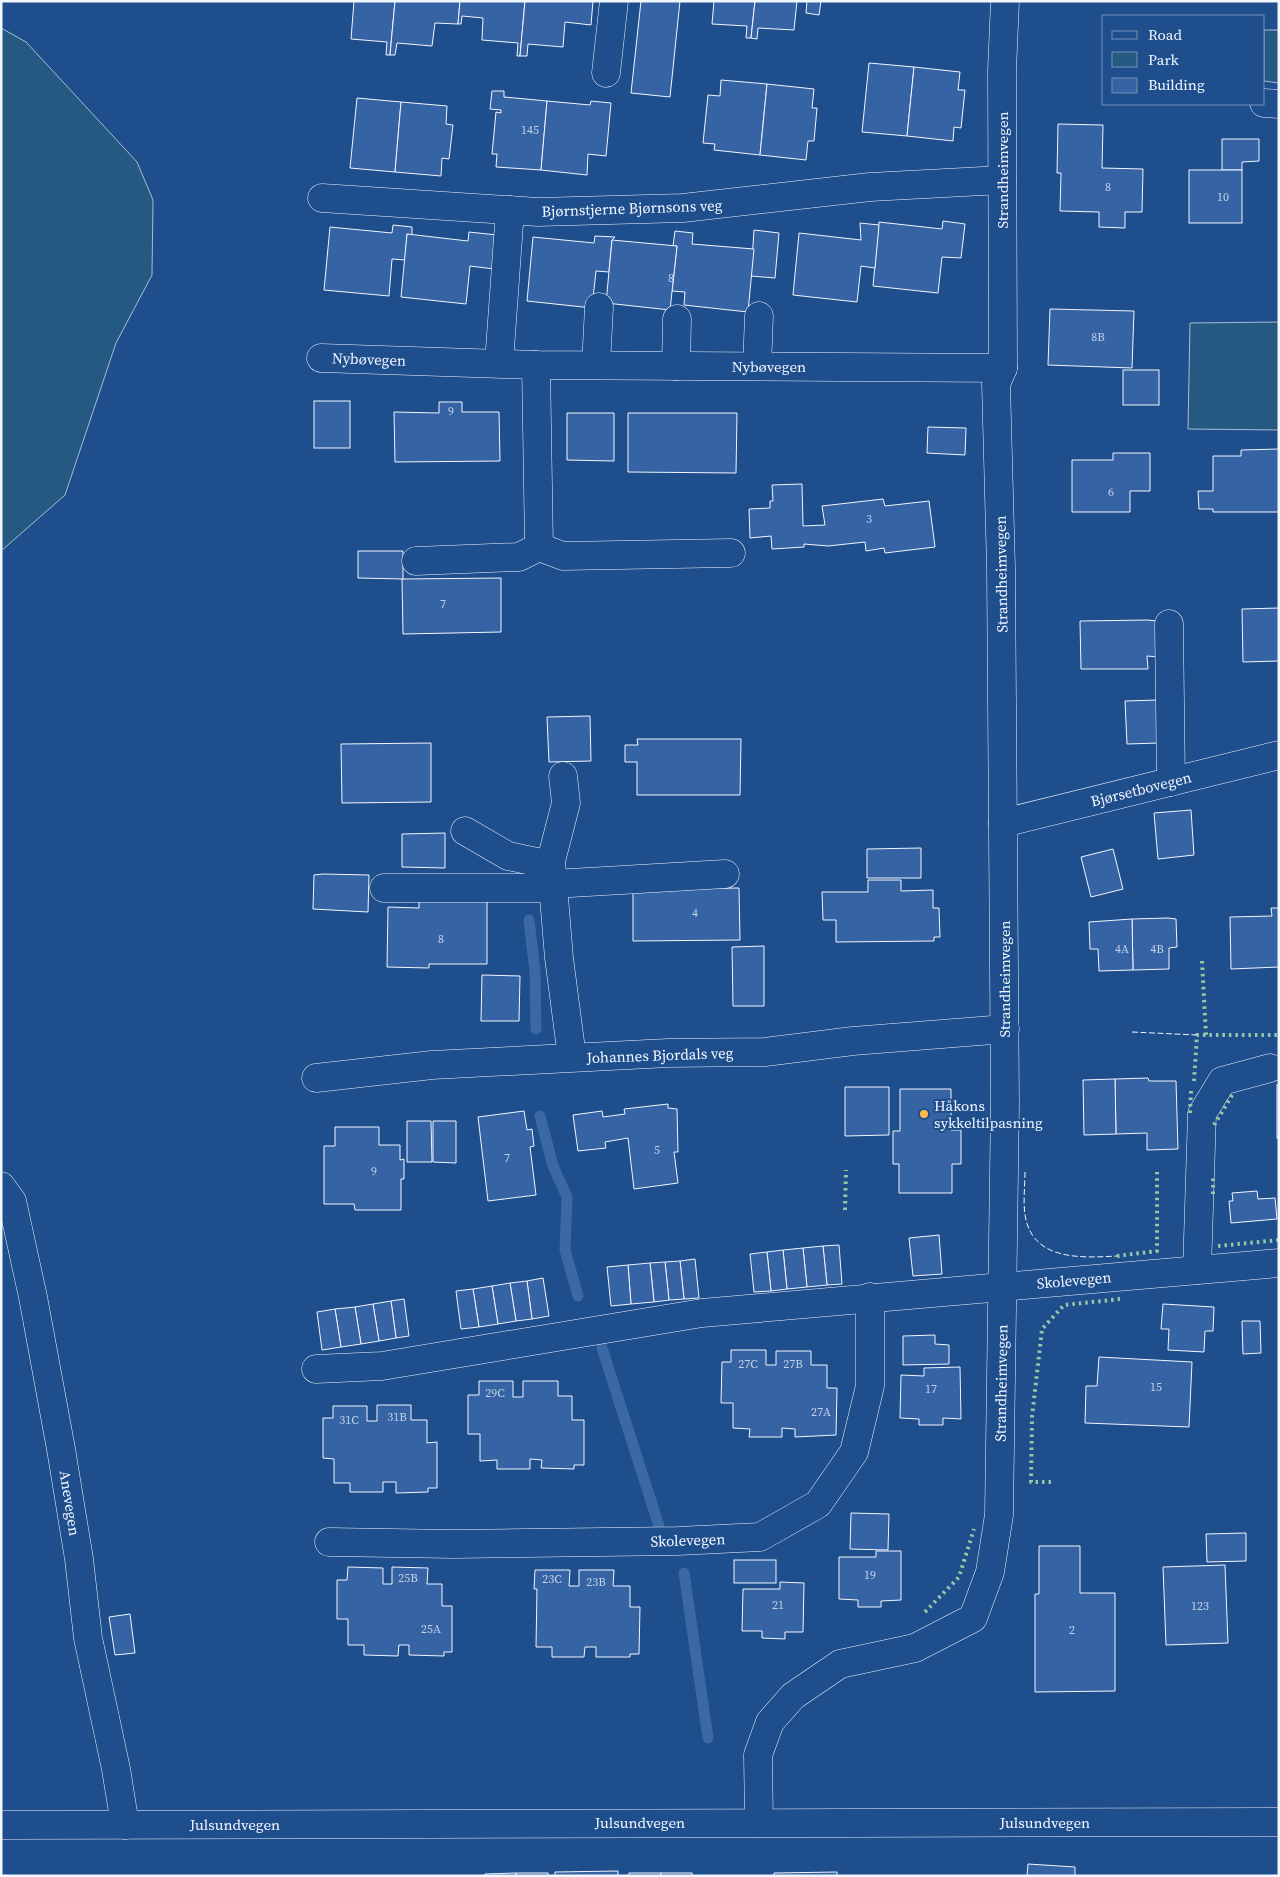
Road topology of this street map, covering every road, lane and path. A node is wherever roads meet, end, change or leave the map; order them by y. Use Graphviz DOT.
graph roads {
  1 [pos="614,1"];
  2 [pos="1005,1"];
  3 [pos="606,73"];
  4 [pos="1265,103"];
  5 [pos="1279,104"];
  6 [pos="1002,180"];
  7 [pos="322,198"];
  8 [pos="510,210"];
  9 [pos="599,307"];
  10 [pos="760,316"];
  11 [pos="677,319"];
  12 [pos="321,358"];
  13 [pos="499,363"];
  14 [pos="536,365"];
  15 [pos="596,365"];
  16 [pos="676,366"];
  17 [pos="757,366"];
  18 [pos="1003,368"];
  19 [pos="538,547"];
  20 [pos="731,553"];
  21 [pos="416,561"];
  22 [pos="1169,624"];
  23 [pos="1279,755"];
  24 [pos="564,776"];
  25 [pos="1171,782"];
  26 [pos="1003,822"];
  27 [pos="464,831"];
  28 [pos="725,874"];
  29 [pos="552,879"];
  30 [pos="384,888"];
  31 [pos="1005,1029"];
  32 [pos="572,1058"];
  33 [pos="1270,1068"];
  34 [pos="316,1078"];
  35 [pos="1,1186"];
  36 [pos="1279,1263"];
  37 [pos="1197,1270"];
  38 [pos="1002,1286"];
  39 [pos="870,1298"];
  40 [pos="316,1369"];
  41 [pos="329,1542"];
  42 [pos="759,1822"];
  43 [pos="1279,1822"];
  44 [pos="1,1825"];
  45 [pos="125,1825"];
  1 -- 3 [label="street"];
  2 -- 6 [label="street, Strandheimvegen"];
  4 -- 5 [label="street"];
  6 -- 8 [label="street, Bjørnstjerne Bjørnsons veg"];
  6 -- 18 [label="street, Strandheimvegen"];
  7 -- 8 [label="street, Bjørnstjerne Bjørnsons veg"];
  8 -- 13 [label="street"];
  9 -- 15 [label="street"];
  10 -- 17 [label="street"];
  11 -- 16 [label="street"];
  12 -- 13 [label="street, Nybøvegen"];
  13 -- 14 [label="street, Nybøvegen"];
  14 -- 15 [label="street, Nybøvegen"];
  14 -- 19 [label="street"];
  15 -- 16 [label="street, Nybøvegen"];
  16 -- 17 [label="street, Nybøvegen"];
  17 -- 18 [label="street, Nybøvegen"];
  18 -- 26 [label="street, Strandheimvegen"];
  19 -- 20 [label="street"];
  19 -- 21 [label="street"];
  22 -- 25 [label="street"];
  23 -- 25 [label="street, Bjørsetbovegen"];
  24 -- 29 [label="street"];
  25 -- 26 [label="street, Bjørsetbovegen"];
  26 -- 31 [label="street, Strandheimvegen"];
  27 -- 29 [label="street"];
  28 -- 29 [label="street"];
  29 -- 30 [label="street"];
  29 -- 32 [label="street"];
  31 -- 32 [label="street, Johannes Bjordals veg"];
  31 -- 38 [label="street, Strandheimvegen"];
  32 -- 34 [label="street, Johannes Bjordals veg"];
  33 -- 37 [label="street"];
  35 -- 45 [label="street, Anevegen"];
  36 -- 37 [label="street, Skolevegen"];
  37 -- 38 [label="street, Skolevegen"];
  38 -- 39 [label="street, Skolevegen"];
  38 -- 42 [label="street, Strandheimvegen"];
  39 -- 40 [label="street, Skolevegen"];
  39 -- 41 [label="street, Skolevegen"];
  42 -- 43 [label="street, Julsundvegen"];
  42 -- 45 [label="street, Julsundvegen"];
  44 -- 45 [label="street, Julsundvegen"];
}
